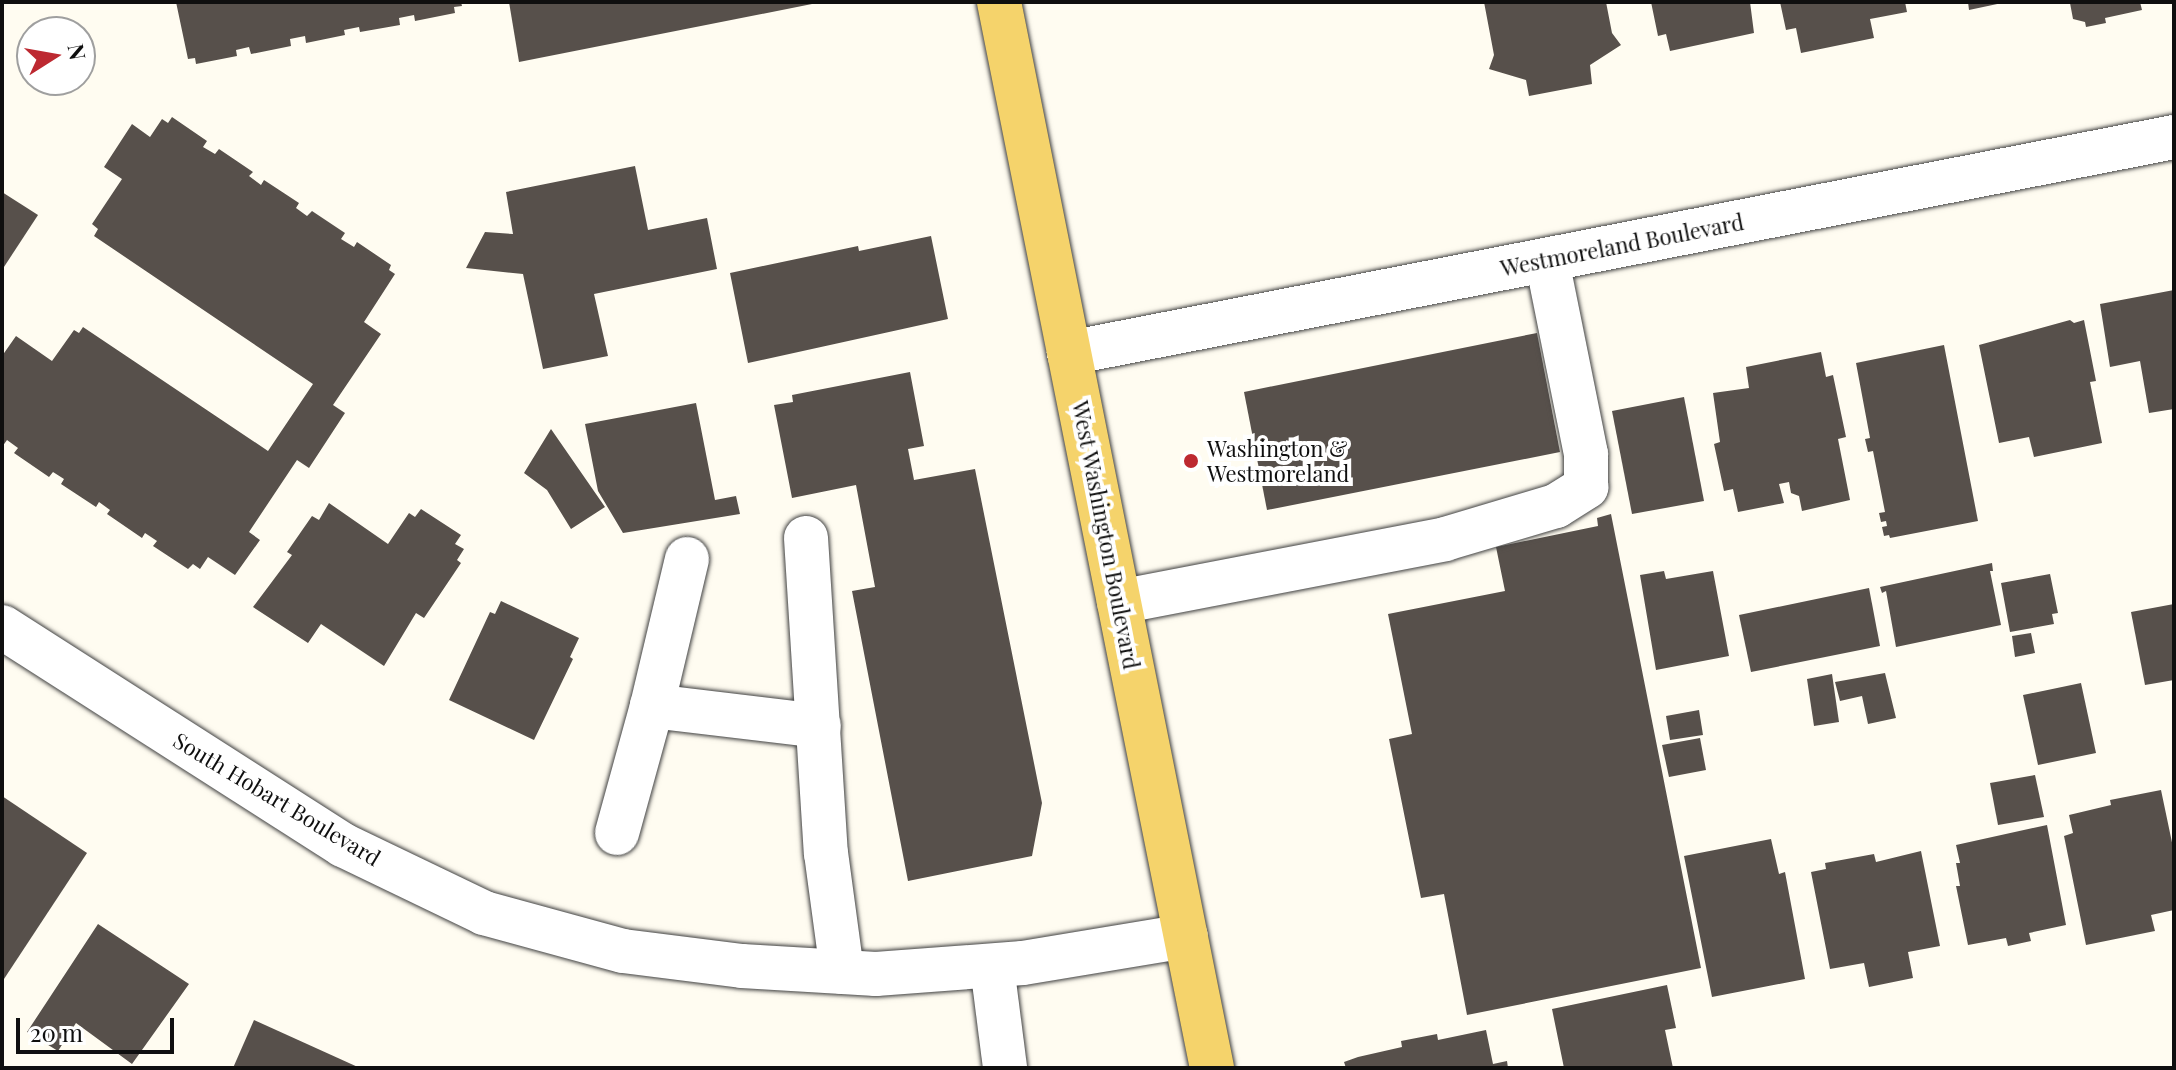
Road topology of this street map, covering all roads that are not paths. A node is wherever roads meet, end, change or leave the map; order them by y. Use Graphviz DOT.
graph roads {
  1 [pos="999,2"];
  2 [pos="2174,137"];
  3 [pos="1547,260"];
  4 [pos="1069,353"];
  5 [pos="806,538"];
  6 [pos="687,559"];
  7 [pos="1119,602"];
  8 [pos="2,627"];
  9 [pos="652,706"];
  10 [pos="819,726"];
  11 [pos="617,833"];
  12 [pos="1186,936"];
  13 [pos="992,966"];
  14 [pos="842,972"];
  15 [pos="1005,1068"];
  16 [pos="1212,1068"];
  1 -- 4 [label="main road, West Washington Boulevard"];
  2 -- 3 [label="street, Westmoreland Boulevard"];
  3 -- 4 [label="street, Westmoreland Boulevard"];
  3 -- 7 [label="street"];
  4 -- 7 [label="main road, West Washington Boulevard"];
  5 -- 10 [label="street"];
  6 -- 9 [label="street"];
  7 -- 12 [label="main road, West Washington Boulevard"];
  8 -- 14 [label="street, South Hobart Boulevard"];
  9 -- 10 [label="street"];
  9 -- 11 [label="street"];
  10 -- 14 [label="street"];
  12 -- 13 [label="street, South Hobart Boulevard"];
  12 -- 16 [label="main road, West Washington Boulevard"];
  13 -- 14 [label="street, South Hobart Boulevard"];
  13 -- 15 [label="street"];
}
